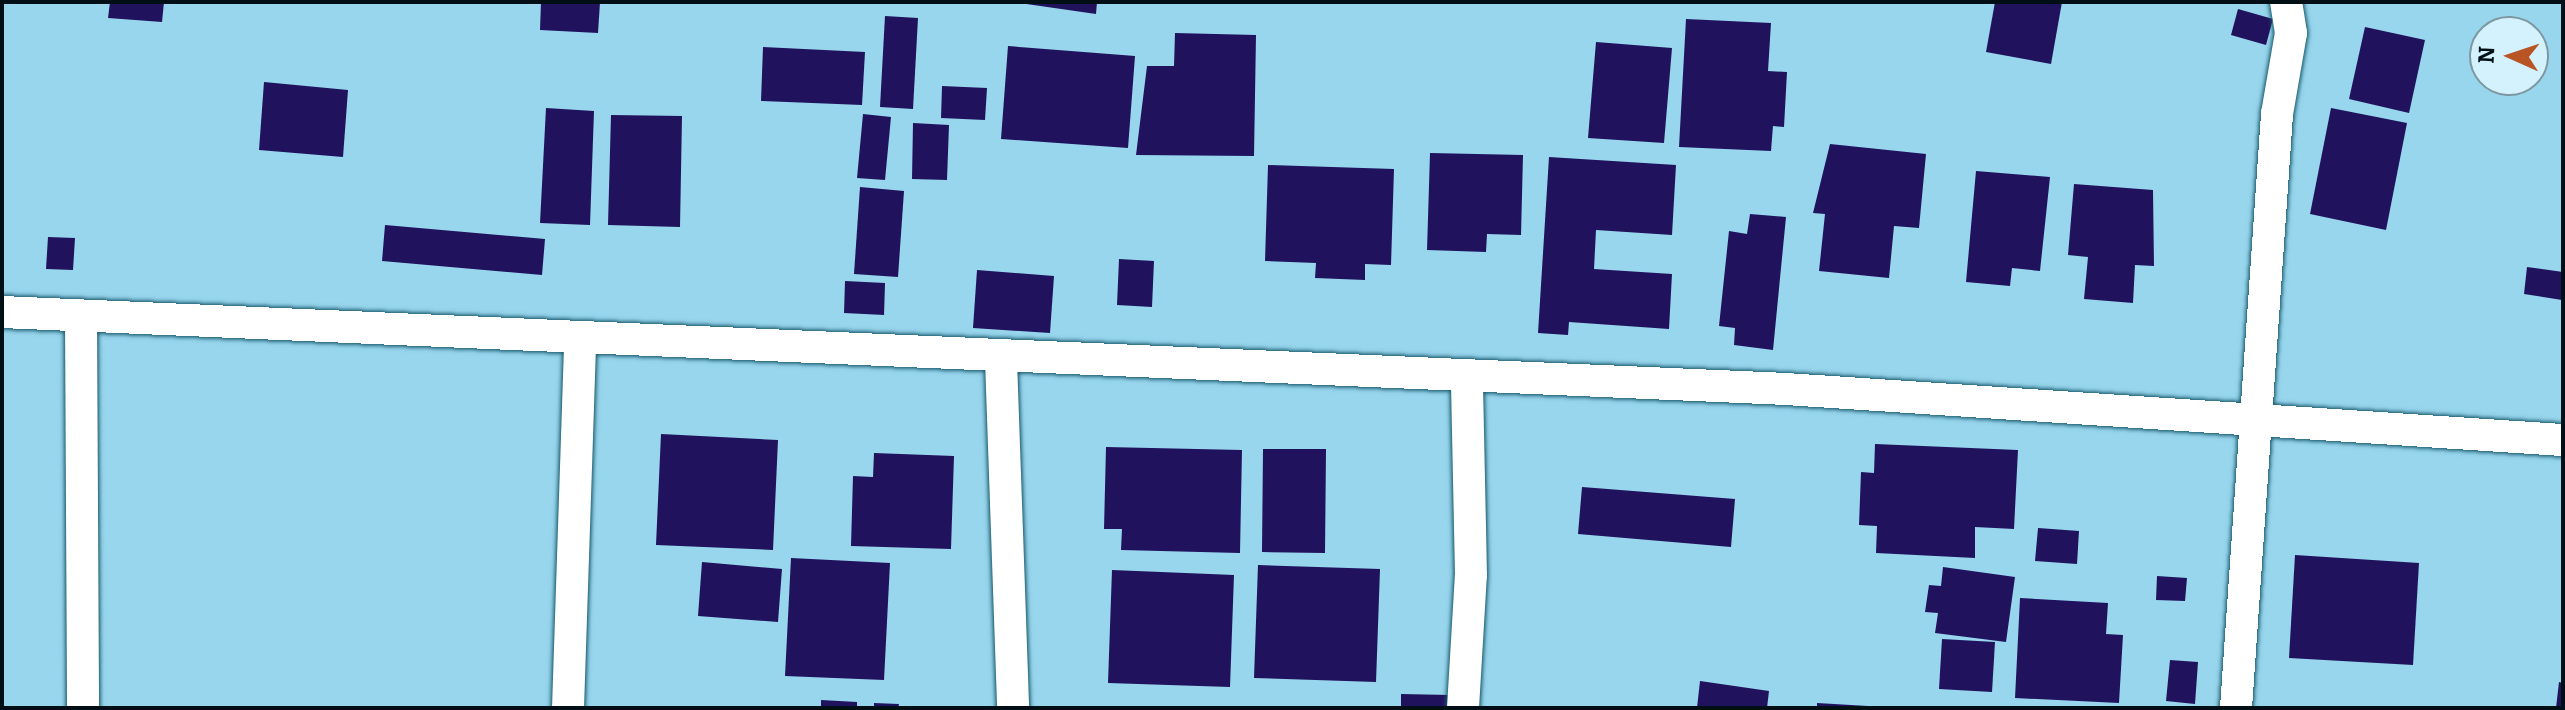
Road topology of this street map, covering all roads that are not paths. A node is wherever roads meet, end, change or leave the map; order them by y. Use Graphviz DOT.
graph roads {
  1 [pos="2286,2"];
  2 [pos="2,312"];
  3 [pos="81,316"];
  4 [pos="580,339"];
  5 [pos="1001,360"];
  6 [pos="1467,379"];
  7 [pos="2257,417"];
  8 [pos="2563,440"];
  9 [pos="83,708"];
  10 [pos="568,708"];
  11 [pos="1013,708"];
  12 [pos="1463,708"];
  13 [pos="2236,708"];
  1 -- 7 [label="street"];
  2 -- 3 [label="street"];
  3 -- 4 [label="street"];
  3 -- 9 [label="street"];
  4 -- 5 [label="street"];
  4 -- 10 [label="street"];
  5 -- 6 [label="street"];
  5 -- 11 [label="street"];
  6 -- 7 [label="street"];
  6 -- 12 [label="street"];
  7 -- 8 [label="street"];
  7 -- 13 [label="street"];
}
